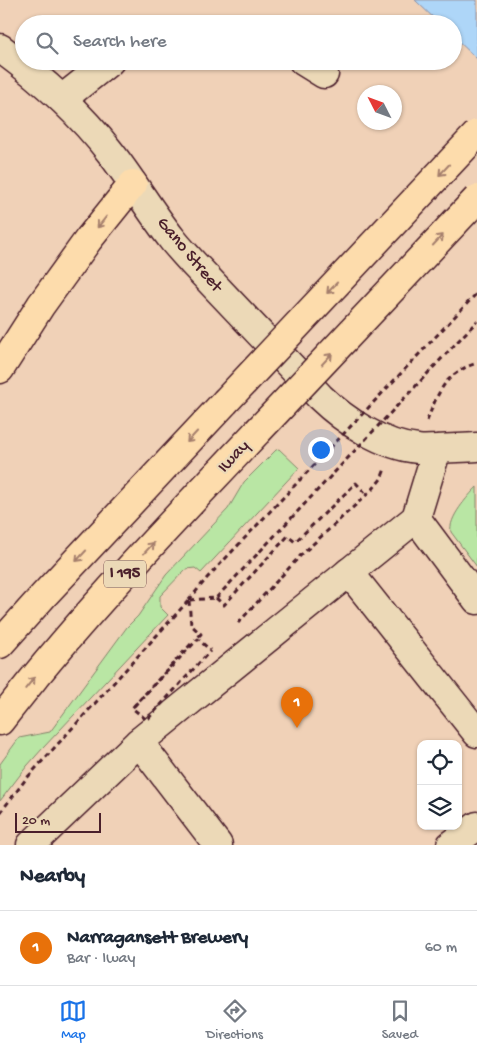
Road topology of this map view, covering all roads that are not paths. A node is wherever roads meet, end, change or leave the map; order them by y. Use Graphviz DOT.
graph roads {
  1 [pos="0,48"];
  2 [pos="15,60"];
  3 [pos="28,70"];
  4 [pos="98,70"];
  5 [pos="62,98"];
  6 [pos="477,134"];
  7 [pos="133,184"];
  8 [pos="477,199"];
  9 [pos="0,369"];
  10 [pos="431,437"];
  11 [pos="477,447"];
  12 [pos="416,518"];
  13 [pos="349,572"];
  14 [pos="477,600"];
  15 [pos="0,644"];
  16 [pos="0,721"];
  17 [pos="477,733"];
  18 [pos="138,742"];
  19 [pos="477,826"];
  20 [pos="31,845"];
  21 [pos="218,845"];
  22 [pos="451,845"];
  1 -- 2 [label="street, Gano Street"];
  3 -- 5 [label="street, Gano Street"];
  4 -- 5 [label="street"];
  5 -- 7 [label="street, Gano Street"];
  6 -- 15 [label="highway, I 195, one-way, bridge"];
  7 -- 9 [label="highway, one-way"];
  7 -- 10 [label="street, Gano Street"];
  16 -- 8 [label="highway, Iway / I 195, one-way, bridge"];
  10 -- 11 [label="street, Gano Street"];
  10 -- 12 [label="street"];
  12 -- 13 [label="street"];
  12 -- 14 [label="street"];
  13 -- 17 [label="street"];
  13 -- 18 [label="street"];
  18 -- 20 [label="street"];
  18 -- 21 [label="street"];
  19 -- 22 [label="street"];
}
